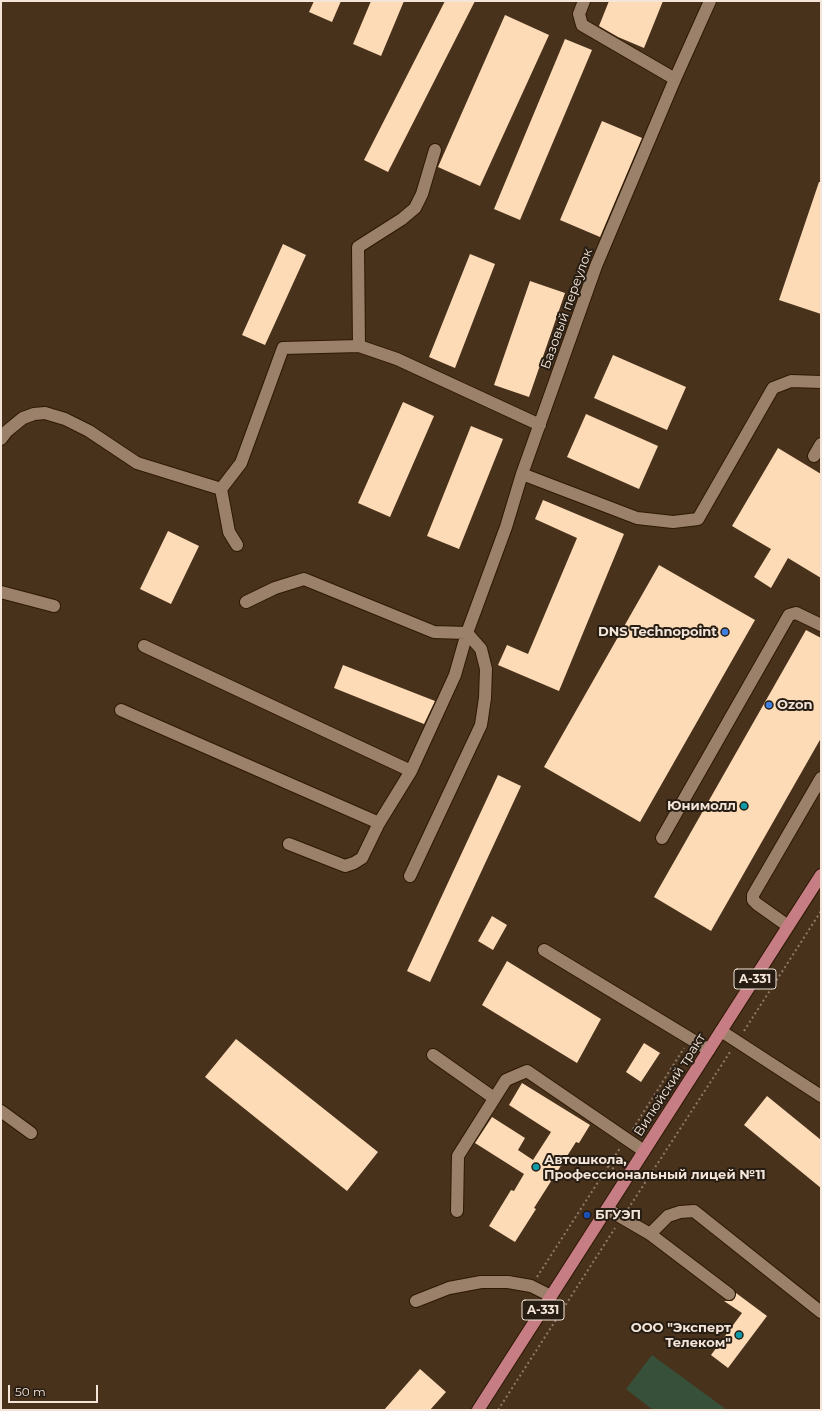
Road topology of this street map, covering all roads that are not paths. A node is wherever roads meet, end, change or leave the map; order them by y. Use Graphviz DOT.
graph roads {
  1 [pos="584,1"];
  2 [pos="710,1"];
  3 [pos="675,79"];
  4 [pos="435,150"];
  5 [pos="359,346"];
  6 [pos="821,382"];
  7 [pos="540,425"];
  8 [pos="1,439"];
  9 [pos="821,444"];
  10 [pos="814,456"];
  11 [pos="522,474"];
  12 [pos="221,489"];
  13 [pos="237,545"];
  14 [pos="1,592"];
  15 [pos="246,602"];
  16 [pos="54,606"];
  17 [pos="821,625"];
  18 [pos="467,634"];
  19 [pos="144,646"];
  20 [pos="122,710"];
  21 [pos="411,771"];
  22 [pos="821,778"];
  23 [pos="379,824"];
  24 [pos="662,838"];
  25 [pos="289,844"];
  26 [pos="821,875"];
  27 [pos="410,876"];
  28 [pos="788,926"];
  29 [pos="544,950"];
  30 [pos="721,1031"];
  31 [pos="709,1050"];
  32 [pos="433,1055"];
  33 [pos="821,1096"];
  34 [pos="494,1098"];
  35 [pos="1,1111"];
  36 [pos="31,1133"];
  37 [pos="644,1151"];
  38 [pos="607,1209"];
  39 [pos="457,1211"];
  40 [pos="650,1234"];
  41 [pos="729,1294"];
  42 [pos="552,1296"];
  43 [pos="416,1301"];
  44 [pos="821,1312"];
  45 [pos="478,1410"];
  1 -- 3 [label="street"];
  2 -- 3 [label="street, Базовый переулок"];
  3 -- 7 [label="street, Базовый переулок"];
  4 -- 5 [label="street"];
  5 -- 7 [label="street"];
  5 -- 12 [label="street"];
  6 -- 11 [label="street"];
  7 -- 11 [label="street, Базовый переулок"];
  8 -- 12 [label="street"];
  9 -- 10 [label="street"];
  11 -- 18 [label="street, Базовый переулок"];
  12 -- 13 [label="street"];
  14 -- 16 [label="street"];
  15 -- 18 [label="street"];
  17 -- 24 [label="street"];
  18 -- 21 [label="street, Базовый переулок"];
  18 -- 27 [label="street"];
  19 -- 21 [label="street"];
  20 -- 23 [label="street"];
  21 -- 23 [label="street, Базовый переулок"];
  22 -- 28 [label="street"];
  23 -- 25 [label="street, Базовый переулок"];
  26 -- 28 [label="main road, Вилюйский тракт / А-331"];
  28 -- 30 [label="main road, Вилюйский тракт / А-331"];
  29 -- 31 [label="street"];
  30 -- 31 [label="main road, Вилюйский тракт / А-331"];
  30 -- 33 [label="street"];
  31 -- 37 [label="main road, Вилюйский тракт / А-331"];
  32 -- 34 [label="street"];
  34 -- 37 [label="street"];
  34 -- 39 [label="street"];
  35 -- 36 [label="street"];
  37 -- 38 [label="main road, Вилюйский тракт / А-331"];
  38 -- 40 [label="street"];
  38 -- 42 [label="main road, Вилюйский тракт / А-331"];
  40 -- 41 [label="street"];
  40 -- 44 [label="street"];
  42 -- 43 [label="street"];
  42 -- 45 [label="main road, Вилюйский тракт / А-331"];
}
